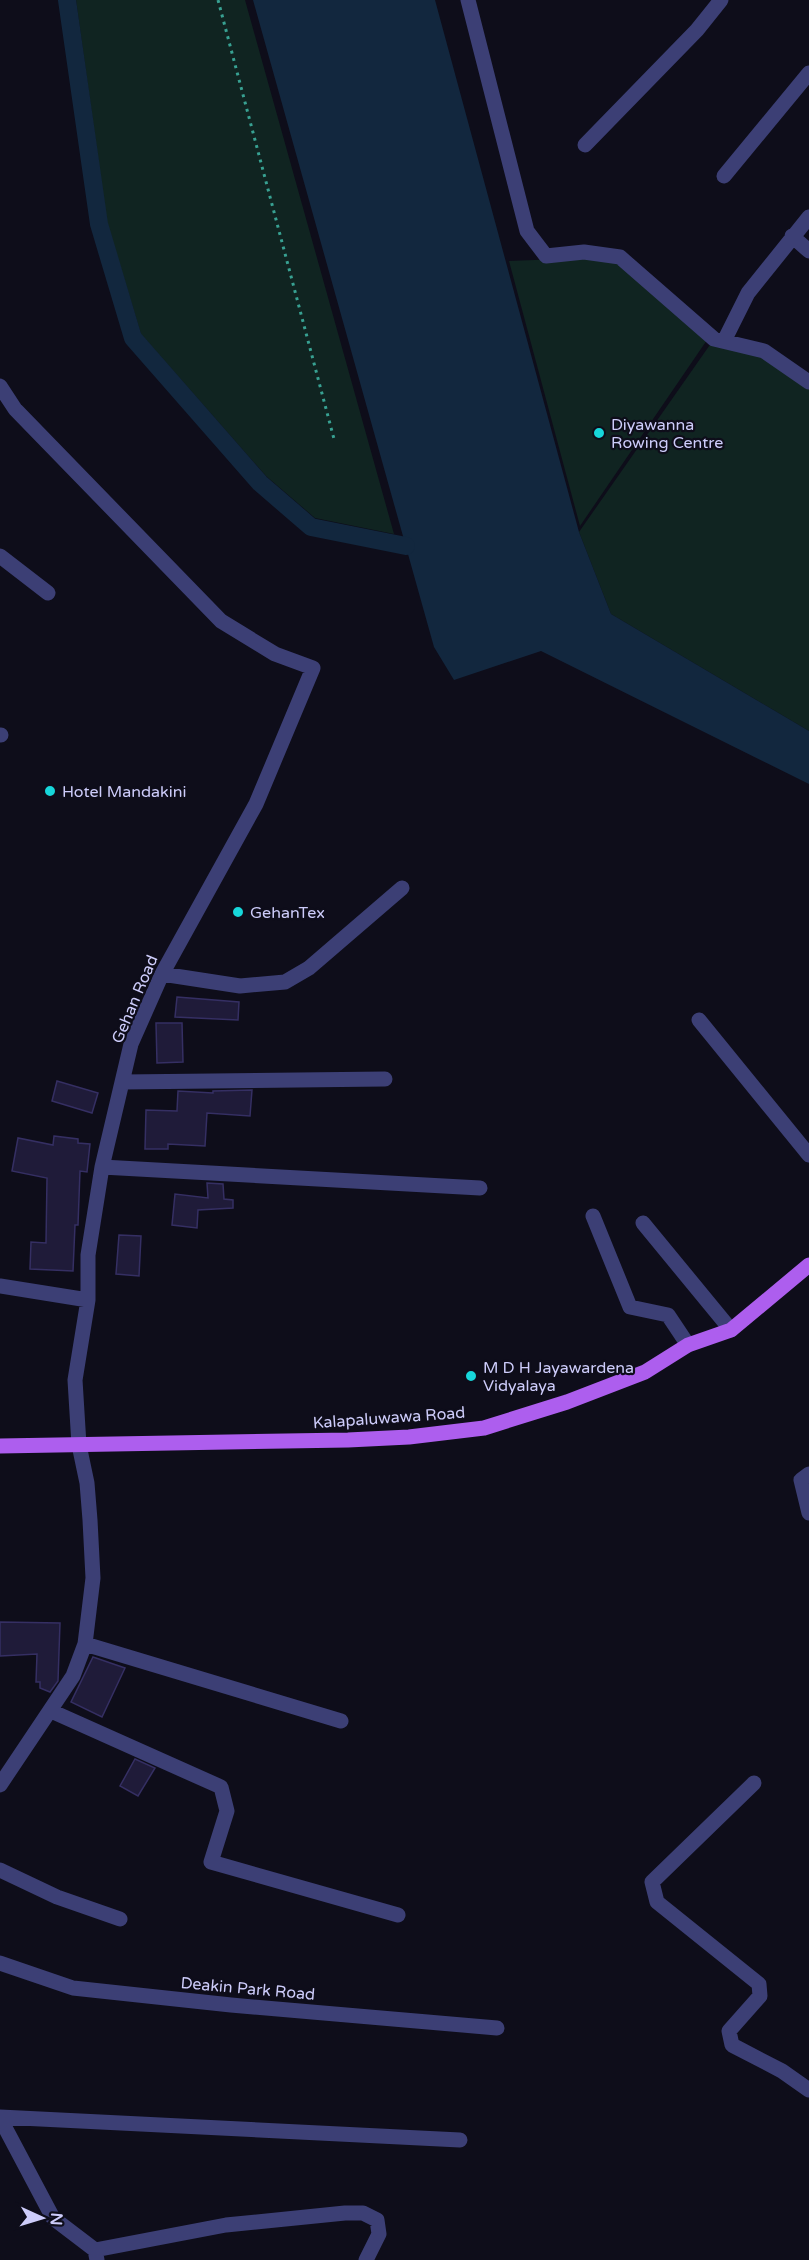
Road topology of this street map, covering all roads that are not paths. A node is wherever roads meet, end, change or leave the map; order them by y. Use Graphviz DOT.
graph roads {
  1 [pos="468,0"];
  2 [pos="721,0"];
  3 [pos="809,73"];
  4 [pos="585,145"];
  5 [pos="724,176"];
  6 [pos="809,217"];
  7 [pos="792,236"];
  8 [pos="809,251"];
  9 [pos="724,341"];
  10 [pos="809,382"];
  11 [pos="0,386"];
  12 [pos="0,556"];
  13 [pos="48,593"];
  14 [pos="402,888"];
  15 [pos="162,974"];
  16 [pos="699,1020"];
  17 [pos="385,1079"];
  18 [pos="123,1082"];
  19 [pos="809,1155"];
  20 [pos="102,1167"];
  21 [pos="480,1188"];
  22 [pos="593,1216"];
  23 [pos="643,1223"];
  24 [pos="809,1265"];
  25 [pos="0,1286"];
  26 [pos="88,1300"];
  27 [pos="731,1330"];
  28 [pos="688,1345"];
  29 [pos="79,1445"];
  30 [pos="0,1446"];
  31 [pos="809,1473"];
  32 [pos="809,1512"];
  33 [pos="85,1644"];
  34 [pos="51,1710"];
  35 [pos="341,1721"];
  36 [pos="754,1783"];
  37 [pos="0,1785"];
  38 [pos="0,1870"];
  39 [pos="398,1915"];
  40 [pos="120,1919"];
  41 [pos="0,1963"];
  42 [pos="497,2028"];
  43 [pos="809,2090"];
  44 [pos="0,2117"];
  45 [pos="460,2140"];
  46 [pos="96,2255"];
  47 [pos="366,2260"];
  1 -- 9 [label="street"];
  2 -- 4 [label="street"];
  3 -- 5 [label="street"];
  6 -- 7 [label="street"];
  7 -- 8 [label="street"];
  7 -- 9 [label="street"];
  9 -- 10 [label="street"];
  11 -- 15 [label="street, Gehan Road"];
  12 -- 13 [label="street"];
  14 -- 15 [label="street"];
  15 -- 18 [label="street, Gehan Road"];
  16 -- 19 [label="street"];
  17 -- 18 [label="street"];
  18 -- 20 [label="street, Gehan Road"];
  20 -- 21 [label="street"];
  20 -- 26 [label="street, Gehan Road"];
  22 -- 28 [label="street"];
  23 -- 27 [label="street"];
  24 -- 27 [label="main road, Kalapaluwawa Road"];
  25 -- 26 [label="street"];
  26 -- 29 [label="street, Gehan Road"];
  27 -- 28 [label="main road, Kalapaluwawa Road"];
  28 -- 29 [label="main road, Kalapaluwawa Road"];
  29 -- 30 [label="main road, Kalapaluwawa Road"];
  29 -- 33 [label="street, Gehan Road"];
  31 -- 32 [label="street"];
  33 -- 34 [label="street, Gehan Road"];
  33 -- 35 [label="street"];
  34 -- 37 [label="street, Gehan Road"];
  34 -- 39 [label="street"];
  36 -- 43 [label="street"];
  38 -- 40 [label="street"];
  41 -- 42 [label="street, Deakin Park Road"];
  44 -- 45 [label="street"];
  44 -- 46 [label="street"];
  46 -- 47 [label="street"];
}
